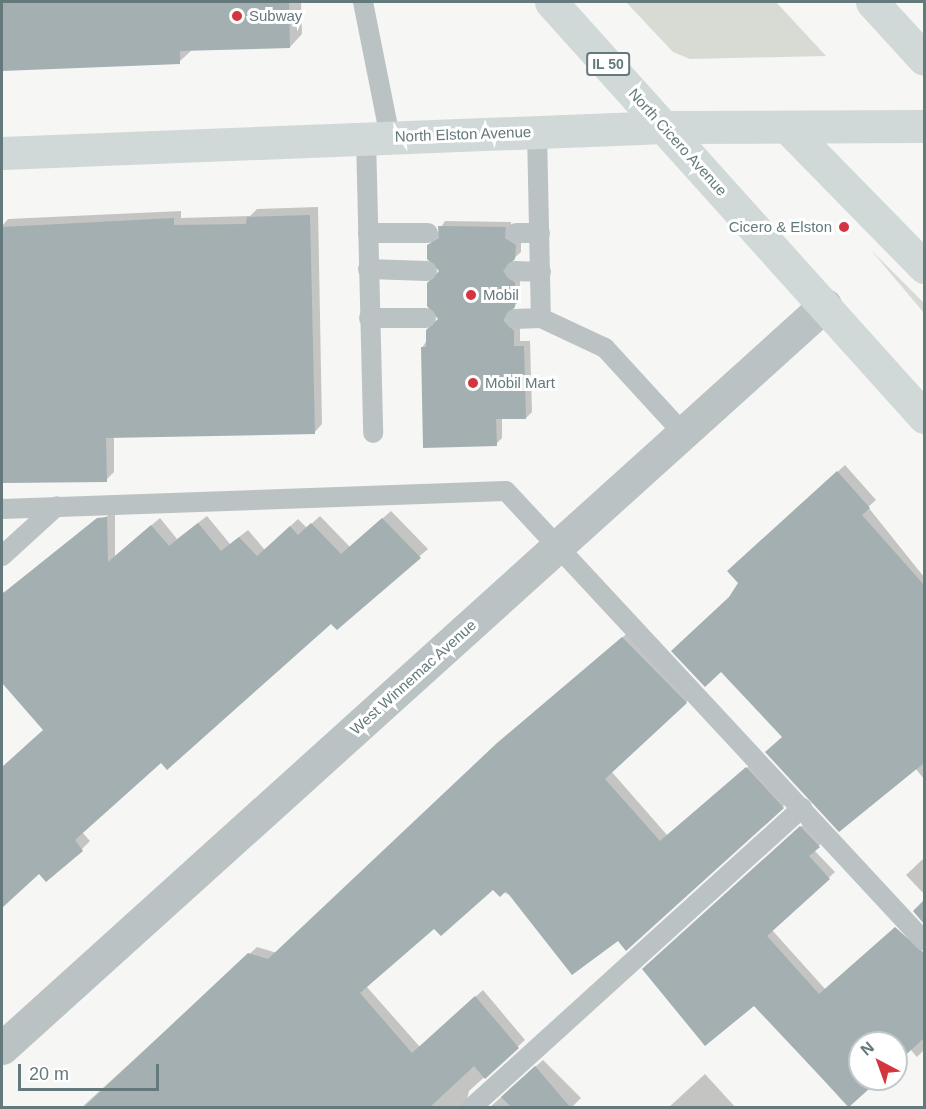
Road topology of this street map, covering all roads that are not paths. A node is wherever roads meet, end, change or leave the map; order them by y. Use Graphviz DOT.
graph roads {
  1 [pos="363,2"];
  2 [pos="551,2"];
  3 [pos="872,2"];
  4 [pos="924,59"];
  5 [pos="924,126"];
  6 [pos="665,127"];
  7 [pos="787,127"];
  8 [pos="537,132"];
  9 [pos="378,138"];
  10 [pos="2,153"];
  11 [pos="368,233"];
  12 [pos="428,233"];
  13 [pos="516,233"];
  14 [pos="540,233"];
  15 [pos="924,267"];
  16 [pos="368,269"];
  17 [pos="427,271"];
  18 [pos="515,271"];
  19 [pos="541,272"];
  20 [pos="825,305"];
  21 [pos="369,318"];
  22 [pos="426,318"];
  23 [pos="542,318"];
  24 [pos="515,319"];
  25 [pos="924,417"];
  26 [pos="373,433"];
  27 [pos="683,433"];
  28 [pos="57,506"];
  29 [pos="2,509"];
  30 [pos="558,546"];
  31 [pos="2,556"];
  32 [pos="802,808"];
  33 [pos="924,941"];
  34 [pos="2,1048"];
  35 [pos="471,1107"];
  1 -- 9 [label="lane"];
  2 -- 6 [label="main road, North Cicero Avenue / IL 50"];
  3 -- 4 [label="main road"];
  5 -- 7 [label="main road, North Elston Avenue"];
  6 -- 7 [label="main road, North Elston Avenue"];
  6 -- 8 [label="main road, North Elston Avenue"];
  6 -- 20 [label="main road, North Cicero Avenue / IL 50"];
  7 -- 15 [label="main road"];
  8 -- 9 [label="main road, North Elston Avenue"];
  8 -- 14 [label="lane"];
  9 -- 10 [label="main road, North Elston Avenue"];
  9 -- 11 [label="lane"];
  11 -- 12 [label="lane"];
  11 -- 16 [label="lane"];
  13 -- 14 [label="lane"];
  14 -- 19 [label="lane"];
  16 -- 17 [label="lane"];
  16 -- 21 [label="lane"];
  18 -- 19 [label="lane"];
  19 -- 23 [label="lane"];
  20 -- 25 [label="main road, North Cicero Avenue / IL 50"];
  20 -- 27 [label="street, West Winnemac Avenue"];
  21 -- 22 [label="lane"];
  21 -- 26 [label="lane"];
  23 -- 24 [label="lane"];
  23 -- 27 [label="lane"];
  27 -- 30 [label="street, West Winnemac Avenue"];
  28 -- 29 [label="lane"];
  28 -- 30 [label="lane"];
  28 -- 31 [label="lane"];
  30 -- 32 [label="lane"];
  30 -- 34 [label="street, West Winnemac Avenue"];
  32 -- 33 [label="lane"];
  32 -- 35 [label="lane"];
}
